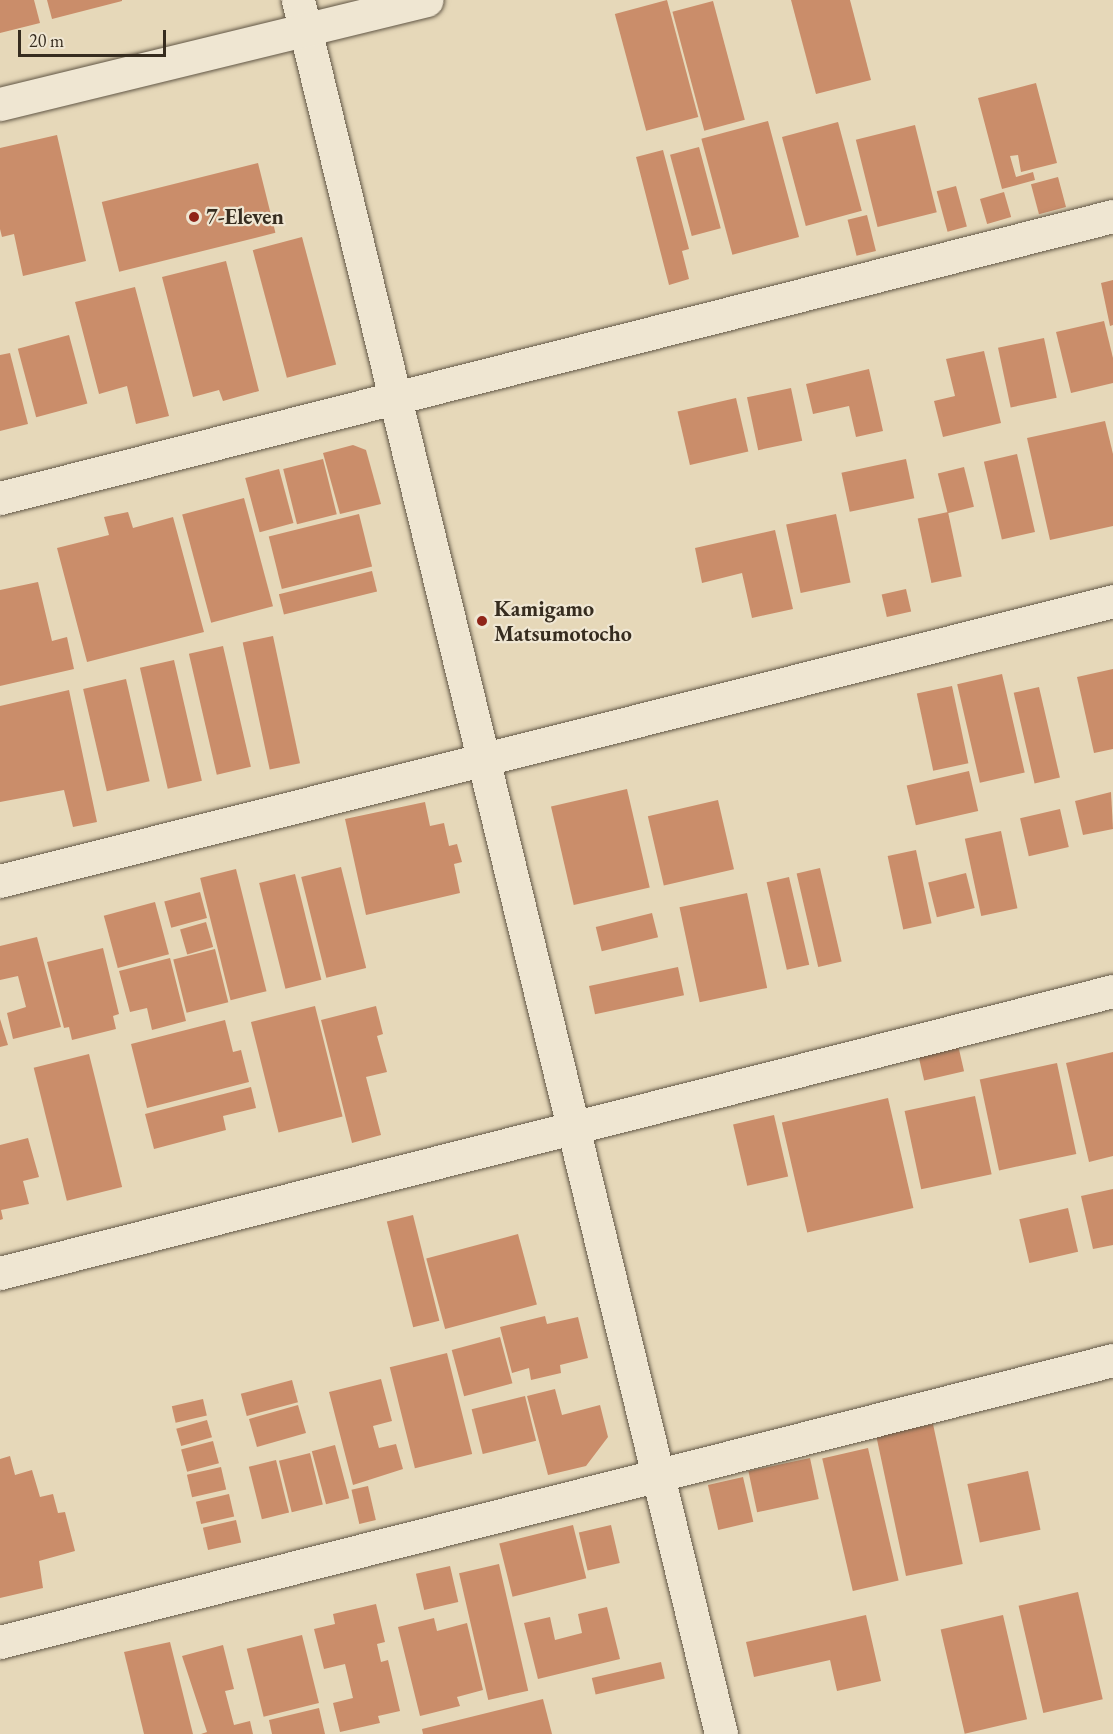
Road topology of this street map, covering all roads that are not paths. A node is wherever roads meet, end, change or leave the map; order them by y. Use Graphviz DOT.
graph roads {
  1 [pos="426,0"];
  2 [pos="302,15"];
  3 [pos="0,104"];
  4 [pos="1113,216"];
  5 [pos="395,398"];
  6 [pos="0,498"];
  7 [pos="1113,601"];
  8 [pos="483,759"];
  9 [pos="0,881"];
  10 [pos="1113,991"];
  11 [pos="573,1127"];
  12 [pos="0,1273"];
  13 [pos="1113,1360"];
  14 [pos="658,1475"];
  15 [pos="0,1642"];
  16 [pos="721,1734"];
  1 -- 2 [label="street"];
  2 -- 3 [label="street"];
  2 -- 5 [label="street"];
  4 -- 5 [label="street"];
  5 -- 6 [label="street"];
  5 -- 8 [label="street"];
  7 -- 8 [label="street"];
  8 -- 9 [label="street"];
  8 -- 11 [label="street"];
  10 -- 11 [label="street"];
  11 -- 12 [label="street"];
  11 -- 14 [label="street"];
  13 -- 14 [label="street"];
  14 -- 15 [label="street"];
  14 -- 16 [label="street"];
}
